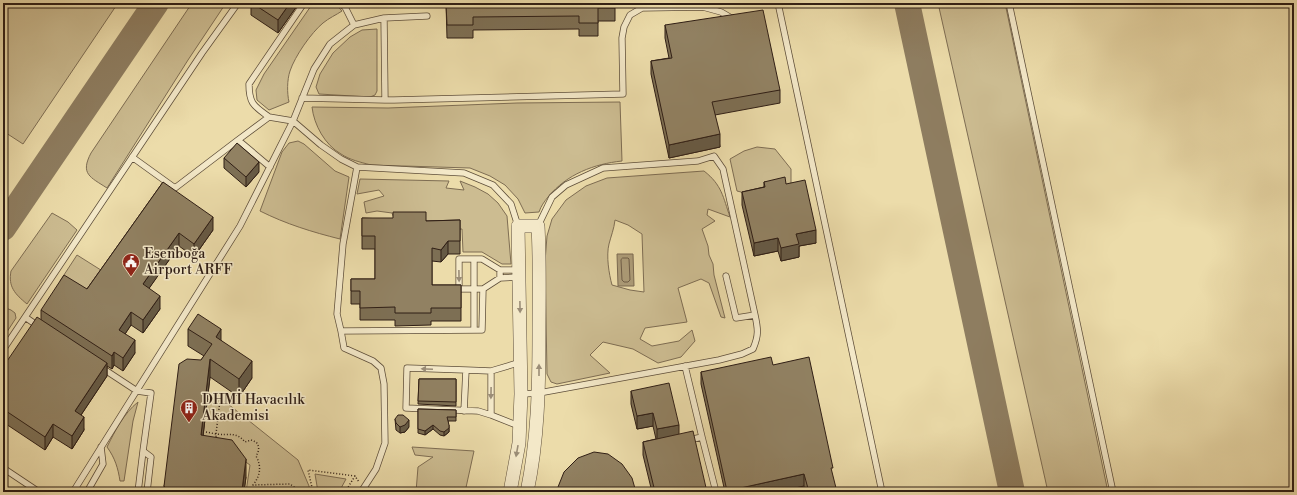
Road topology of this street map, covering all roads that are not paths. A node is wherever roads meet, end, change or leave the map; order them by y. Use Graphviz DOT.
graph roads {
  1 [pos="238,3"];
  2 [pos="304,3"];
  3 [pos="340,3"];
  4 [pos="778,3"];
  5 [pos="1009,3"];
  6 [pos="427,16"];
  7 [pos="384,18"];
  8 [pos="736,21"];
  9 [pos="354,25"];
  10 [pos="302,98"];
  11 [pos="385,100"];
  12 [pos="269,117"];
  13 [pos="293,121"];
  14 [pos="238,140"];
  15 [pos="132,157"];
  16 [pos="270,167"];
  17 [pos="357,167"];
  18 [pos="518,226"];
  19 [pos="538,226"];
  20 [pos="474,259"];
  21 [pos="500,270"];
  22 [pos="519,274"];
  23 [pos="726,276"];
  24 [pos="500,278"];
  25 [pos="483,288"];
  26 [pos="474,289"];
  27 [pos="755,315"];
  28 [pos="25,317"];
  29 [pos="45,330"];
  30 [pos="474,330"];
  31 [pos="341,331"];
  32 [pos="3,350"];
  33 [pos="521,362"];
  34 [pos="97,365"];
  35 [pos="685,366"];
  36 [pos="466,370"];
  37 [pos="491,370"];
  38 [pos="137,391"];
  39 [pos="539,393"];
  40 [pos="521,394"];
  41 [pos="464,411"];
  42 [pos="491,415"];
  43 [pos="520,426"];
  44 [pos="702,437"];
  45 [pos="681,441"];
  46 [pos="101,447"];
  47 [pos="143,451"];
  48 [pos="3,468"];
  49 [pos="363,488"];
  50 [pos="39,492"];
  51 [pos="73,492"];
  52 [pos="87,492"];
  53 [pos="138,492"];
  54 [pos="147,492"];
  55 [pos="510,492"];
  56 [pos="527,492"];
  57 [pos="716,492"];
  58 [pos="882,492"];
  59 [pos="1113,492"];
  1 -- 15 [label="lane"];
  2 -- 12 [label="lane"];
  3 -- 9 [label="lane"];
  4 -- 58 [label="lane"];
  5 -- 59 [label="lane"];
  6 -- 7 [label="lane"];
  7 -- 9 [label="lane"];
  7 -- 11 [label="lane"];
  8 -- 11 [label="lane"];
  9 -- 10 [label="lane"];
  10 -- 11 [label="lane"];
  10 -- 13 [label="lane"];
  12 -- 13 [label="lane"];
  12 -- 14 [label="lane"];
  13 -- 16 [label="lane"];
  13 -- 17 [label="lane"];
  14 -- 15 [label="lane"];
  14 -- 16 [label="lane"];
  15 -- 28 [label="lane"];
  16 -- 38 [label="lane"];
  17 -- 18 [label="lane"];
  17 -- 31 [label="lane"];
  18 -- 19 [label="street"];
  18 -- 22 [label="street"];
  19 -- 27 [label="lane"];
  39 -- 19 [label="street, one-way"];
  20 -- 21 [label="lane"];
  20 -- 26 [label="lane"];
  20 -- 26 [label="lane, one-way"];
  21 -- 22 [label="lane"];
  21 -- 24 [label="lane"];
  22 -- 24 [label="lane"];
  22 -- 33 [label="street, one-way"];
  23 -- 27 [label="lane"];
  24 -- 25 [label="lane"];
  25 -- 26 [label="lane"];
  25 -- 30 [label="lane"];
  26 -- 30 [label="lane"];
  27 -- 35 [label="lane"];
  28 -- 29 [label="lane"];
  28 -- 32 [label="lane"];
  30 -- 31 [label="lane"];
  31 -- 49 [label="lane"];
  33 -- 37 [label="lane"];
  33 -- 40 [label="street"];
  34 -- 38 [label="lane"];
  35 -- 39 [label="lane"];
  35 -- 44 [label="lane"];
  36 -- 37 [label="lane"];
  36 -- 41 [label="lane"];
  36 -- 41 [label="lane, one-way"];
  37 -- 42 [label="lane, one-way"];
  38 -- 46 [label="lane"];
  38 -- 47 [label="lane"];
  39 -- 40 [label="lane"];
  39 -- 56 [label="street"];
  40 -- 43 [label="street"];
  41 -- 42 [label="lane"];
  42 -- 43 [label="lane"];
  43 -- 55 [label="street, one-way"];
  44 -- 45 [label="lane"];
  44 -- 57 [label="lane"];
  46 -- 51 [label="lane"];
  46 -- 52 [label="lane"];
  47 -- 53 [label="lane"];
  47 -- 54 [label="lane"];
  48 -- 50 [label="lane"];
}
